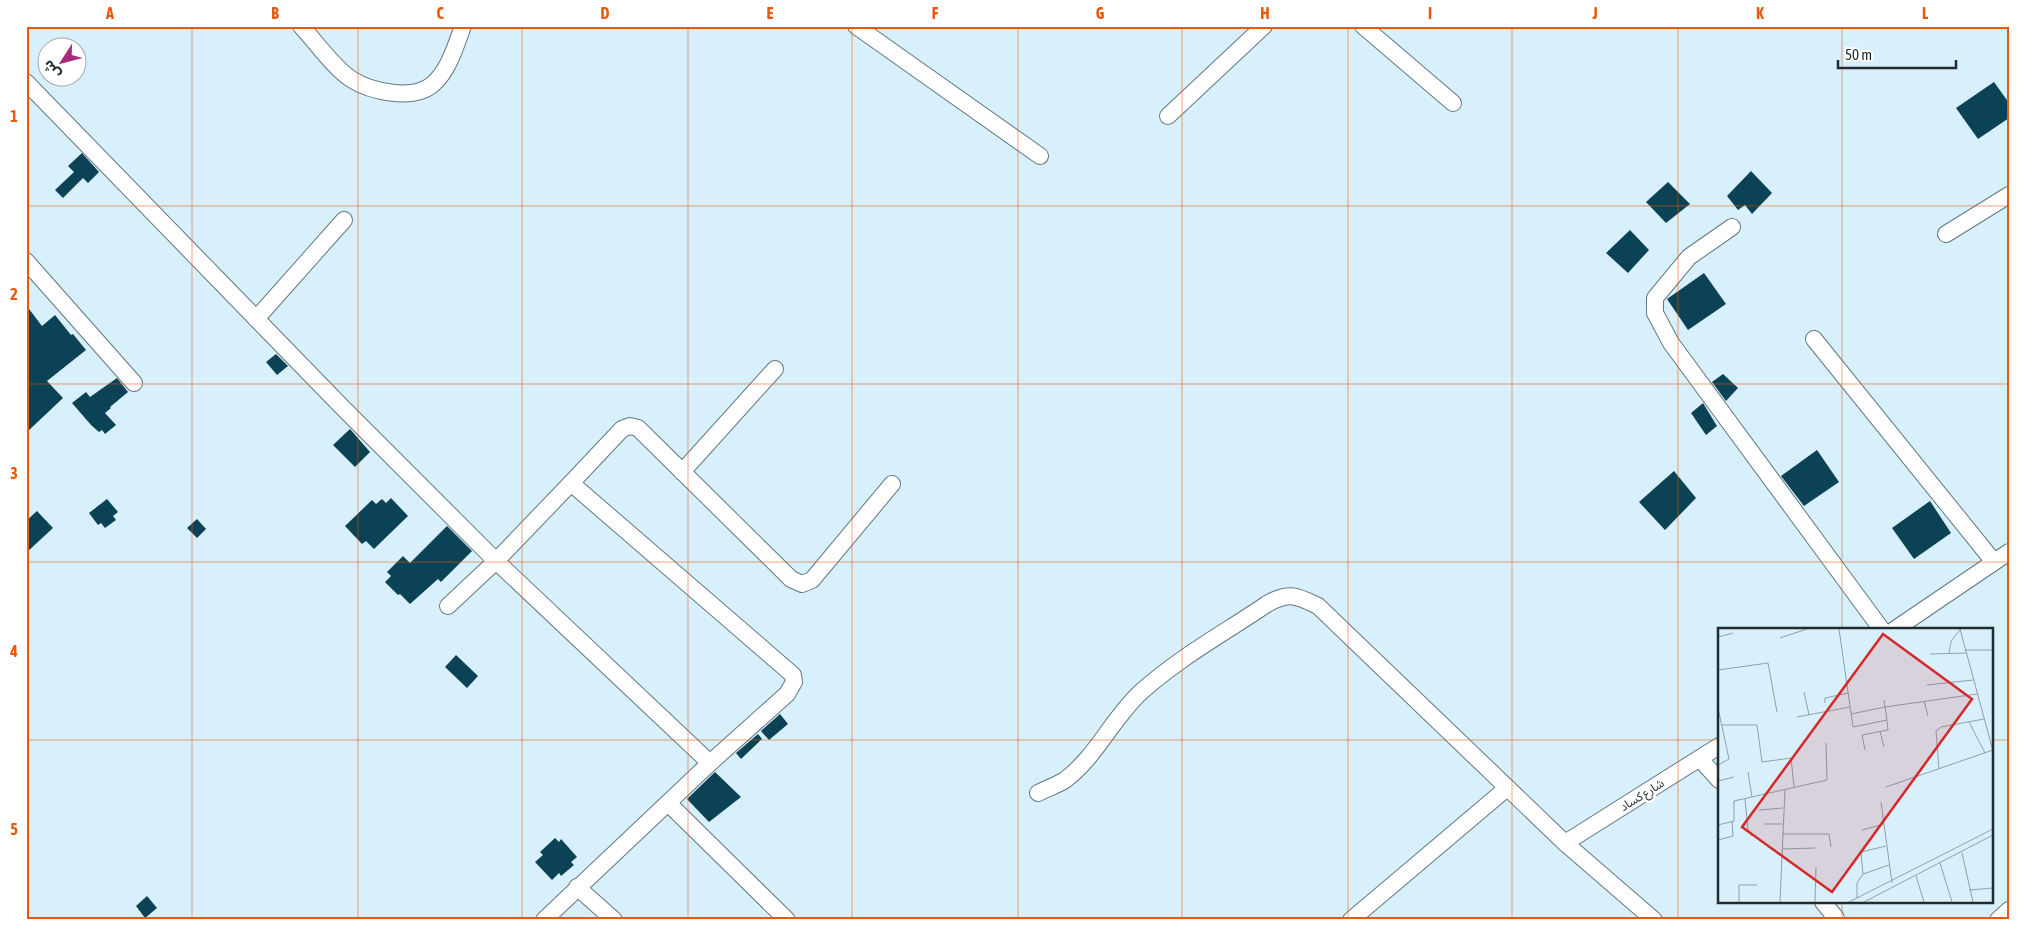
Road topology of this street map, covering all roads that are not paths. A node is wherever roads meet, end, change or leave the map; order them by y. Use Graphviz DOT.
graph roads {
  1 [pos="301,26"];
  2 [pos="463,26"];
  3 [pos="856,26"];
  4 [pos="1264,26"];
  5 [pos="1363,26"];
  6 [pos="26,82"];
  7 [pos="1453,103"];
  8 [pos="1168,116"];
  9 [pos="1040,156"];
  10 [pos="2009,195"];
  11 [pos="344,220"];
  12 [pos="1732,227"];
  13 [pos="1946,234"];
  14 [pos="26,261"];
  15 [pos="256,319"];
  16 [pos="1814,339"];
  17 [pos="775,369"];
  18 [pos="134,384"];
  19 [pos="682,472"];
  20 [pos="571,483"];
  21 [pos="892,484"];
  22 [pos="2009,552"];
  23 [pos="496,561"];
  24 [pos="1994,562"];
  25 [pos="448,606"];
  26 [pos="1881,628"];
  27 [pos="1897,628"];
  28 [pos="1718,747"];
  29 [pos="1700,758"];
  30 [pos="710,763"];
  31 [pos="1718,779"];
  32 [pos="1507,788"];
  33 [pos="1038,793"];
  34 [pos="668,803"];
  35 [pos="1565,843"];
  36 [pos="578,887"];
  37 [pos="1825,904"];
  38 [pos="2009,910"];
  39 [pos="1836,918"];
  40 [pos="544,920"];
  41 [pos="614,920"];
  42 [pos="787,920"];
  43 [pos="1351,920"];
  44 [pos="1654,920"];
  45 [pos="1998,920"];
  1 -- 2 [label="street"];
  3 -- 9 [label="street"];
  4 -- 8 [label="street"];
  5 -- 7 [label="street"];
  6 -- 15 [label="street"];
  10 -- 13 [label="street"];
  11 -- 15 [label="street"];
  12 -- 26 [label="street"];
  14 -- 18 [label="street"];
  15 -- 23 [label="street"];
  16 -- 24 [label="street"];
  17 -- 19 [label="street"];
  19 -- 20 [label="street"];
  19 -- 21 [label="street"];
  20 -- 23 [label="street"];
  20 -- 30 [label="street"];
  22 -- 24 [label="street"];
  23 -- 25 [label="street"];
  23 -- 30 [label="street"];
  24 -- 27 [label="street"];
  28 -- 29 [label="street, شارع كساد"];
  29 -- 31 [label="street"];
  29 -- 35 [label="street, شارع كساد"];
  30 -- 34 [label="street"];
  32 -- 33 [label="street"];
  32 -- 35 [label="street"];
  32 -- 43 [label="street"];
  34 -- 36 [label="street"];
  34 -- 42 [label="street"];
  35 -- 44 [label="street"];
  36 -- 40 [label="street"];
  36 -- 41 [label="street"];
  37 -- 39 [label="street"];
  38 -- 45 [label="street"];
}
